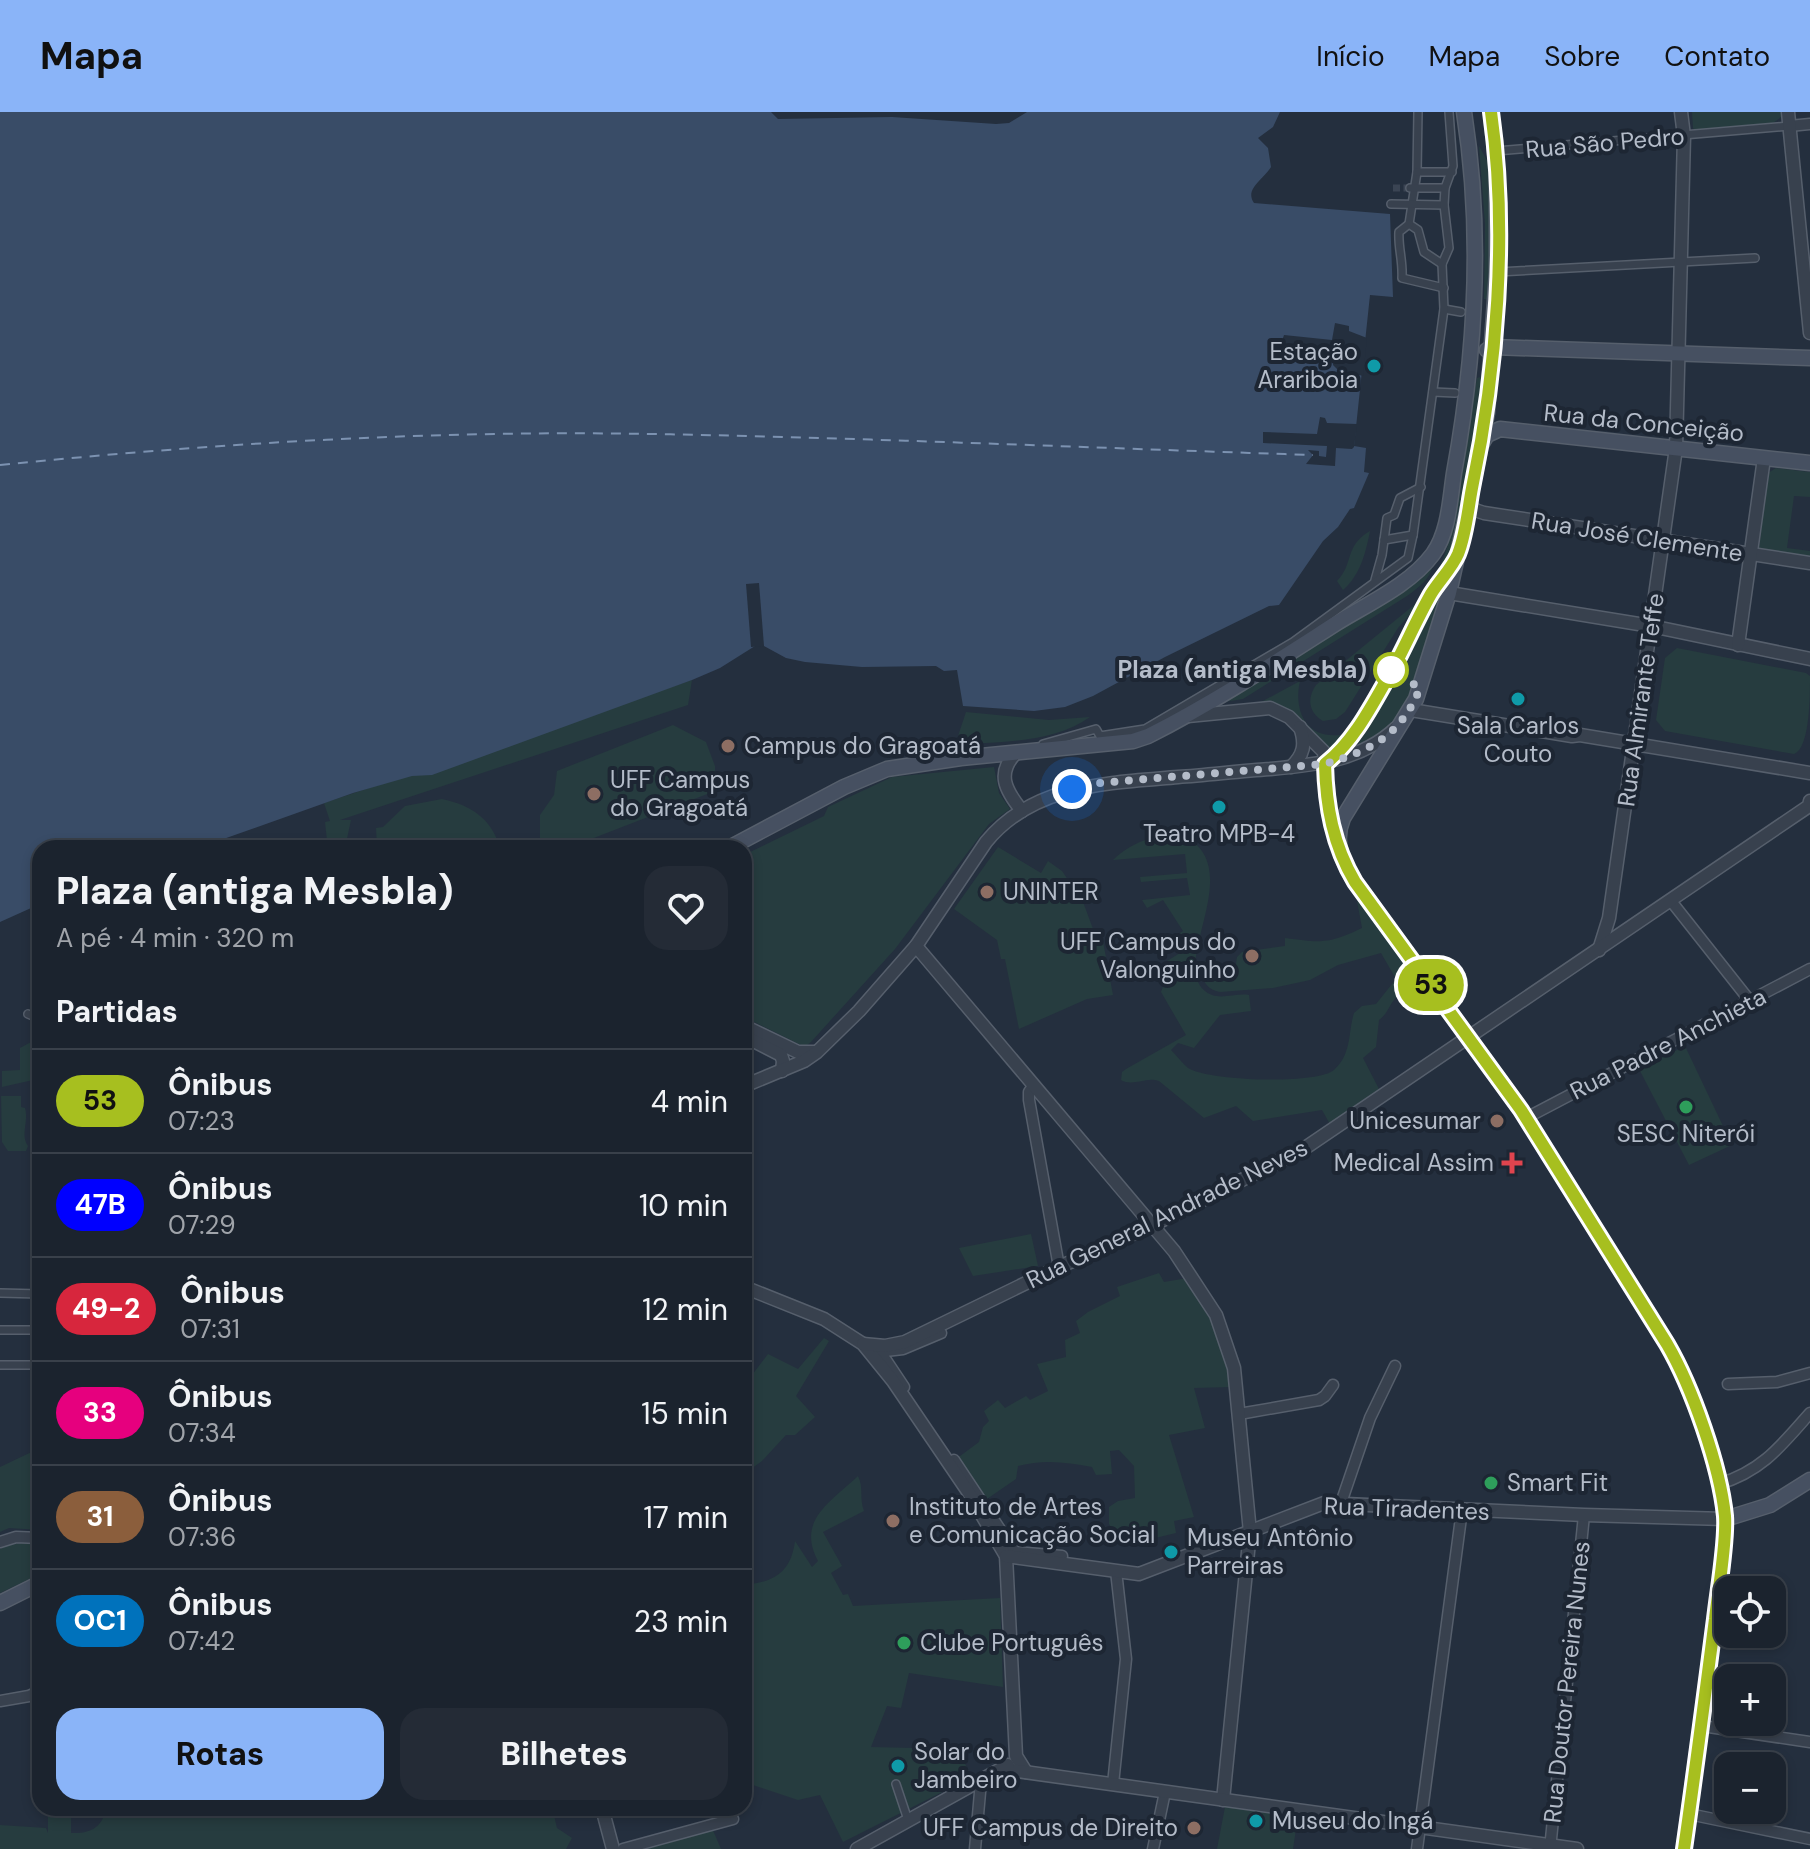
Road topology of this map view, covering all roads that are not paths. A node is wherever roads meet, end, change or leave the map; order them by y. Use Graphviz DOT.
graph roads {
  1 [pos="1418,112"];
  2 [pos="1449,112"];
  3 [pos="1464,112"];
  4 [pos="1491,112"];
  5 [pos="1681,112"];
  6 [pos="1788,112"];
  7 [pos="1810,124"];
  8 [pos="1789,126"];
  9 [pos="1684,136"];
  10 [pos="1463,144"];
  11 [pos="1451,145"];
  12 [pos="1496,151"];
  13 [pos="1417,172"];
  14 [pos="1452,172"];
  15 [pos="1412,188"];
  16 [pos="1445,188"];
  17 [pos="1391,204"];
  18 [pos="1413,205"];
  19 [pos="1444,205"];
  20 [pos="1409,224"];
  21 [pos="1806,257"];
  22 [pos="1755,258"];
  23 [pos="1682,261"];
  24 [pos="1442,264"];
  25 [pos="1497,272"];
  26 [pos="1444,288"];
  27 [pos="1444,309"];
  28 [pos="1461,312"];
  29 [pos="1810,333"];
  30 [pos="1493,347"];
  31 [pos="1679,353"];
  32 [pos="1472,357"];
  33 [pos="1810,358"];
  34 [pos="1433,392"];
  35 [pos="1455,393"];
  36 [pos="1481,445"];
  37 [pos="1676,448"];
  38 [pos="1764,458"];
  39 [pos="1810,463"];
  40 [pos="1421,487"];
  41 [pos="1469,503"];
  42 [pos="1413,535"];
  43 [pos="1384,540"];
  44 [pos="1663,540"];
  45 [pos="1751,554"];
  46 [pos="1810,563"];
  47 [pos="1374,581"];
  48 [pos="1449,593"];
  49 [pos="1651,626"];
  50 [pos="1738,645"];
  51 [pos="1810,659"];
  52 [pos="1408,715"];
  53 [pos="1185,717"];
  54 [pos="1299,725"];
  55 [pos="1636,742"];
  56 [pos="1019,752"];
  57 [pos="1325,764"];
  58 [pos="1291,767"];
  59 [pos="1810,773"];
  60 [pos="1810,804"];
  61 [pos="1022,811"];
  62 [pos="1338,837"];
  63 [pos="744,840"];
  64 [pos="1671,901"];
  65 [pos="1609,918"];
  66 [pos="1626,932"];
  67 [pos="916,946"];
  68 [pos="1599,950"];
  69 [pos="1810,969"];
  70 [pos="1750,1001"];
  71 [pos="28,1014"];
  72 [pos="32,1016"];
  73 [pos="752,1030"];
  74 [pos="1469,1038"];
  75 [pos="752,1040"];
  76 [pos="817,1052"];
  77 [pos="782,1071"];
  78 [pos="752,1083"];
  79 [pos="1034,1085"];
  80 [pos="1526,1118"];
  81 [pos="1153,1225"];
  82 [pos="1059,1267"];
  83 [pos="752,1290"];
  84 [pos="0,1293"];
  85 [pos="32,1294"];
  86 [pos="0,1330"];
  87 [pos="32,1330"];
  88 [pos="941,1333"];
  89 [pos="863,1344"];
  90 [pos="0,1365"];
  91 [pos="32,1365"];
  92 [pos="1395,1366"];
  93 [pos="1810,1373"];
  94 [pos="1728,1384"];
  95 [pos="1333,1385"];
  96 [pos="1810,1413"];
  97 [pos="1239,1414"];
  98 [pos="1810,1480"];
  99 [pos="1719,1484"];
  100 [pos="1341,1503"];
  101 [pos="1462,1510"];
  102 [pos="1584,1515"];
  103 [pos="1725,1519"];
  104 [pos="1250,1532"];
  105 [pos="32,1538"];
  106 [pos="0,1542"];
  107 [pos="1006,1556"];
  108 [pos="1062,1556"];
  109 [pos="1116,1571"];
  110 [pos="32,1587"];
  111 [pos="0,1603"];
  112 [pos="32,1695"];
  113 [pos="0,1701"];
  114 [pos="1702,1726"];
  115 [pos="1810,1742"];
  116 [pos="1016,1756"];
  117 [pos="1003,1769"];
  118 [pos="1026,1772"];
  119 [pos="981,1781"];
  120 [pos="896,1784"];
  121 [pos="1113,1784"];
  122 [pos="1165,1792"];
  123 [pos="1223,1800"];
  124 [pos="1689,1814"];
  125 [pos="604,1816"];
  126 [pos="733,1819"];
  127 [pos="908,1820"];
  128 [pos="1419,1827"];
  129 [pos="1810,1839"];
  130 [pos="1551,1847"];
  131 [pos="613,1849"];
  132 [pos="623,1849"];
  133 [pos="857,1849"];
  134 [pos="975,1849"];
  135 [pos="1153,1849"];
  136 [pos="1417,1849"];
  137 [pos="1577,1849"];
  138 [pos="1684,1849"];
  1 -- 13 [label="street"];
  2 -- 11 [label="street"];
  3 -- 32 [label="main road"];
  4 -- 12 [label="main road"];
  5 -- 9 [label="street, Rua Almirante Teffe"];
  6 -- 8 [label="street"];
  7 -- 8 [label="street, Rua São Pedro"];
  8 -- 9 [label="street, Rua São Pedro"];
  8 -- 21 [label="street"];
  9 -- 12 [label="street, Rua São Pedro"];
  9 -- 23 [label="street, Rua Almirante Teffe"];
  10 -- 11 [label="street"];
  11 -- 14 [label="street"];
  12 -- 25 [label="main road"];
  13 -- 14 [label="street"];
  13 -- 15 [label="street"];
  14 -- 16 [label="street"];
  15 -- 16 [label="street"];
  15 -- 18 [label="street"];
  16 -- 19 [label="street"];
  17 -- 18 [label="street"];
  18 -- 19 [label="street"];
  18 -- 20 [label="street"];
  19 -- 24 [label="street"];
  20 -- 24 [label="street"];
  20 -- 26 [label="street"];
  21 -- 29 [label="street"];
  22 -- 23 [label="street"];
  23 -- 25 [label="street"];
  23 -- 31 [label="street, Rua Almirante Teffe"];
  24 -- 26 [label="street"];
  25 -- 30 [label="main road"];
  26 -- 27 [label="street"];
  27 -- 28 [label="street"];
  27 -- 34 [label="street"];
  30 -- 31 [label="main road"];
  30 -- 32 [label="main road"];
  30 -- 36 [label="main road"];
  31 -- 33 [label="main road"];
  31 -- 37 [label="street, Rua Almirante Teffe"];
  32 -- 53 [label="main road"];
  34 -- 35 [label="street"];
  34 -- 40 [label="street"];
  36 -- 37 [label="main road, Rua da Conceição"];
  36 -- 41 [label="main road"];
  37 -- 38 [label="main road, Rua da Conceição"];
  37 -- 44 [label="street, Rua Almirante Teffe"];
  38 -- 39 [label="main road, Rua da Conceição"];
  38 -- 45 [label="street"];
  40 -- 42 [label="street"];
  40 -- 43 [label="street"];
  41 -- 44 [label="street, Rua José Clemente"];
  41 -- 48 [label="main road"];
  42 -- 43 [label="street"];
  42 -- 47 [label="street"];
  43 -- 47 [label="street"];
  44 -- 45 [label="street, Rua José Clemente"];
  44 -- 49 [label="street, Rua Almirante Teffe"];
  45 -- 46 [label="street, Rua José Clemente"];
  45 -- 50 [label="street"];
  47 -- 56 [label="street"];
  48 -- 49 [label="street"];
  48 -- 52 [label="main road"];
  49 -- 50 [label="street"];
  49 -- 55 [label="street, Rua Almirante Teffe"];
  50 -- 51 [label="street"];
  52 -- 55 [label="street"];
  52 -- 57 [label="street"];
  52 -- 62 [label="main road"];
  53 -- 54 [label="street"];
  53 -- 56 [label="main road"];
  54 -- 57 [label="street"];
  54 -- 58 [label="street"];
  55 -- 59 [label="street"];
  55 -- 65 [label="street, Rua Almirante Teffe"];
  56 -- 61 [label="street"];
  56 -- 63 [label="main road"];
  57 -- 58 [label="street"];
  57 -- 62 [label="street"];
  58 -- 61 [label="street"];
  60 -- 64 [label="street, Rua General Andrade Neves"];
  61 -- 67 [label="street"];
  62 -- 74 [label="main road"];
  64 -- 66 [label="street, Rua General Andrade Neves"];
  64 -- 70 [label="street"];
  65 -- 66 [label="street"];
  65 -- 68 [label="street, Rua Almirante Teffe"];
  66 -- 68 [label="street, Rua General Andrade Neves"];
  67 -- 76 [label="street"];
  67 -- 79 [label="street"];
  68 -- 74 [label="street, Rua General Andrade Neves"];
  69 -- 70 [label="street, Rua Padre Anchieta"];
  70 -- 80 [label="street, Rua Padre Anchieta"];
  71 -- 72 [label="street"];
  73 -- 76 [label="street"];
  74 -- 80 [label="main road"];
  74 -- 81 [label="street, Rua General Andrade Neves"];
  75 -- 77 [label="street"];
  76 -- 77 [label="street"];
  77 -- 78 [label="street"];
  79 -- 81 [label="street"];
  79 -- 82 [label="street"];
  80 -- 99 [label="main road"];
  81 -- 82 [label="street, Rua General Andrade Neves"];
  81 -- 97 [label="street"];
  82 -- 89 [label="street, Rua General Andrade Neves"];
  83 -- 89 [label="street"];
  84 -- 85 [label="street"];
  86 -- 87 [label="street"];
  88 -- 108 [label="street"];
  89 -- 107 [label="street"];
  90 -- 91 [label="street"];
  92 -- 100 [label="street"];
  93 -- 94 [label="street"];
  95 -- 97 [label="street"];
  96 -- 99 [label="street"];
  97 -- 104 [label="street"];
  98 -- 103 [label="main road"];
  99 -- 103 [label="main road"];
  100 -- 101 [label="street, Rua Tiradentes"];
  100 -- 104 [label="street, Rua Tiradentes"];
  101 -- 102 [label="street, Rua Tiradentes"];
  101 -- 128 [label="street"];
  102 -- 103 [label="street, Rua Tiradentes"];
  102 -- 130 [label="street, Rua Doutor Pereira Nunes"];
  103 -- 114 [label="main road"];
  104 -- 109 [label="street, Rua Tiradentes"];
  104 -- 123 [label="street"];
  105 -- 106 [label="street"];
  107 -- 109 [label="street, Rua Tiradentes"];
  107 -- 116 [label="street"];
  109 -- 121 [label="street"];
  110 -- 111 [label="main road"];
  112 -- 113 [label="street"];
  114 -- 115 [label="street"];
  114 -- 124 [label="main road"];
  116 -- 117 [label="street"];
  116 -- 118 [label="street"];
  117 -- 118 [label="street"];
  117 -- 119 [label="street"];
  118 -- 121 [label="street"];
  119 -- 127 [label="street"];
  119 -- 134 [label="street"];
  120 -- 127 [label="street"];
  121 -- 122 [label="street"];
  122 -- 123 [label="street"];
  122 -- 135 [label="street"];
  123 -- 128 [label="street"];
  124 -- 129 [label="street"];
  124 -- 138 [label="main road"];
  125 -- 131 [label="street"];
  126 -- 132 [label="street"];
  127 -- 133 [label="street"];
  128 -- 130 [label="street"];
  128 -- 136 [label="street"];
  130 -- 137 [label="street"];
}
